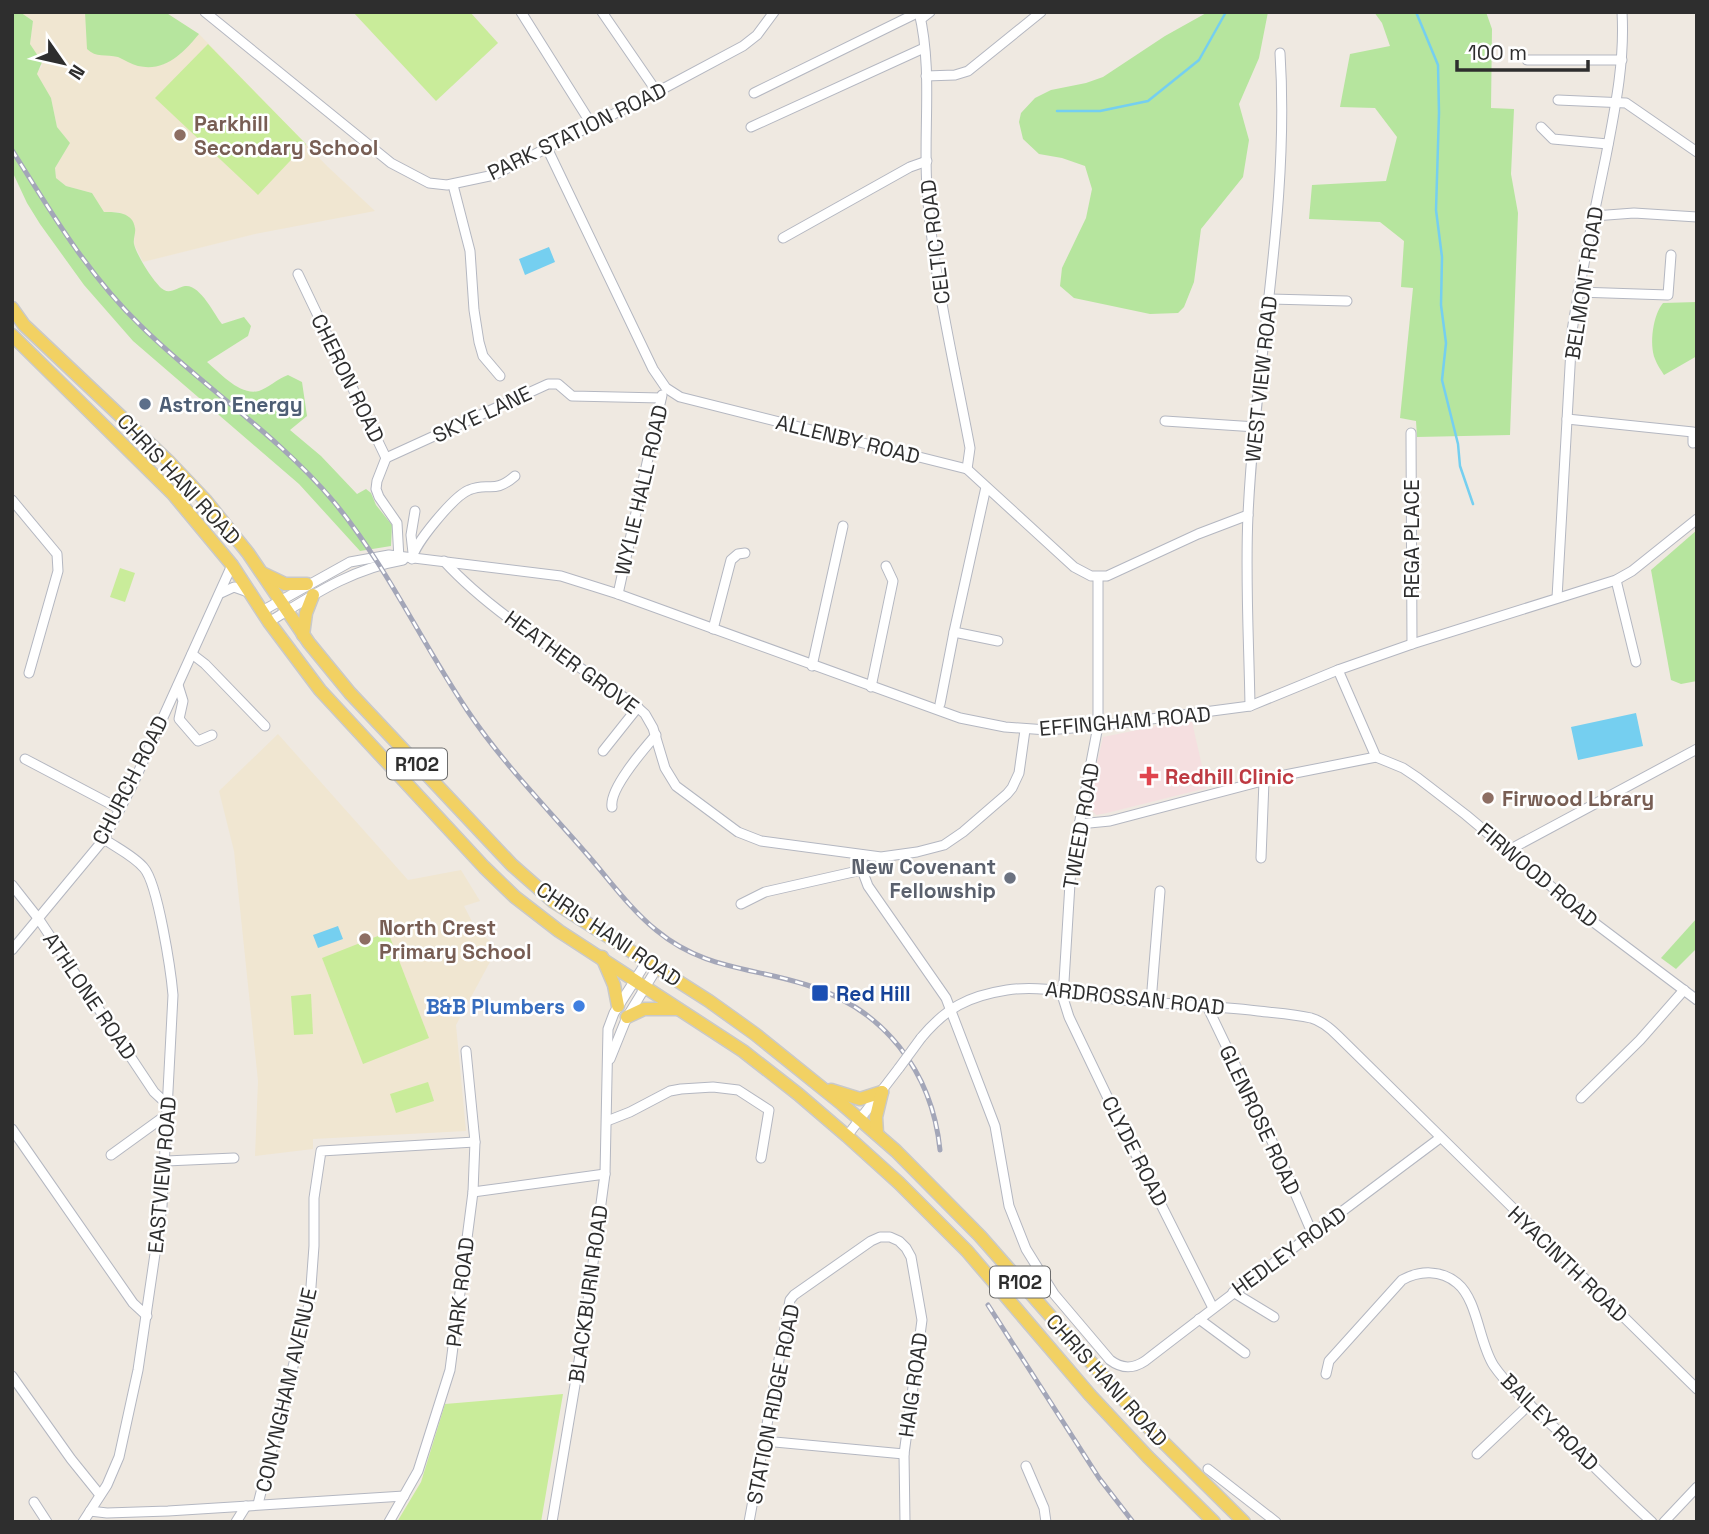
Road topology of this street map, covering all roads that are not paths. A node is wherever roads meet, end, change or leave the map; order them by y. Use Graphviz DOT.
graph roads {
  1 [pos="205,12"];
  2 [pos="521,12"];
  3 [pos="602,12"];
  4 [pos="774,12"];
  5 [pos="930,12"];
  6 [pos="1041,12"];
  7 [pos="1622,12"];
  8 [pos="920,14"];
  9 [pos="924,48"];
  10 [pos="1280,53"];
  11 [pos="1527,60"];
  12 [pos="1622,60"];
  13 [pos="926,76"];
  14 [pos="657,92"];
  15 [pos="754,93"];
  16 [pos="1558,100"];
  17 [pos="1617,101"];
  18 [pos="592,125"];
  19 [pos="751,127"];
  20 [pos="1541,127"];
  21 [pos="1608,144"];
  22 [pos="547,148"];
  23 [pos="1697,152"];
  24 [pos="927,160"];
  25 [pos="453,185"];
  26 [pos="1594,216"];
  27 [pos="1697,218"];
  28 [pos="783,238"];
  29 [pos="1671,255"];
  30 [pos="298,274"];
  31 [pos="1578,292"];
  32 [pos="1269,299"];
  33 [pos="1347,301"];
  34 [pos="12,308"];
  35 [pos="12,335"];
  36 [pos="500,376"];
  37 [pos="666,387"];
  38 [pos="661,398"];
  39 [pos="1567,419"];
  40 [pos="1165,421"];
  41 [pos="1256,427"];
  42 [pos="1410,433"];
  43 [pos="1693,443"];
  44 [pos="386,458"];
  45 [pos="967,469"];
  46 [pos="515,476"];
  47 [pos="986,487"];
  48 [pos="12,500"];
  49 [pos="415,511"];
  50 [pos="1248,515"];
  51 [pos="1697,519"];
  52 [pos="843,526"];
  53 [pos="745,553"];
  54 [pos="413,556"];
  55 [pos="399,558"];
  56 [pos="444,561"];
  57 [pos="232,565"];
  58 [pos="886,566"];
  59 [pos="261,573"];
  60 [pos="1098,577"];
  61 [pos="1616,580"];
  62 [pos="310,590"];
  63 [pos="221,593"];
  64 [pos="251,593"];
  65 [pos="618,594"];
  66 [pos="1557,598"];
  67 [pos="283,606"];
  68 [pos="265,616"];
  69 [pos="713,629"];
  70 [pos="954,632"];
  71 [pos="303,635"];
  72 [pos="998,641"];
  73 [pos="1412,644"];
  74 [pos="192,654"];
  75 [pos="1636,662"];
  76 [pos="812,666"];
  77 [pos="1338,670"];
  78 [pos="29,673"];
  79 [pos="178,685"];
  80 [pos="871,687"];
  81 [pos="940,704"];
  82 [pos="1250,706"];
  83 [pos="638,707"];
  84 [pos="265,726"];
  85 [pos="1098,726"];
  86 [pos="1025,730"];
  87 [pos="212,735"];
  88 [pos="656,735"];
  89 [pos="603,751"];
  90 [pos="1695,753"];
  91 [pos="1376,757"];
  92 [pos="25,759"];
  93 [pos="1264,781"];
  94 [pos="612,807"];
  95 [pos="120,809"];
  96 [pos="1079,824"];
  97 [pos="104,839"];
  98 [pos="1508,850"];
  99 [pos="862,855"];
  100 [pos="1261,858"];
  101 [pos="862,870"];
  102 [pos="12,885"];
  103 [pos="1160,891"];
  104 [pos="741,904"];
  105 [pos="38,918"];
  106 [pos="12,950"];
  107 [pos="602,957"];
  108 [pos="652,964"];
  109 [pos="640,983"];
  110 [pos="1684,990"];
  111 [pos="1062,991"];
  112 [pos="1697,1000"];
  113 [pos="1151,1002"];
  114 [pos="1207,1006"];
  115 [pos="950,1008"];
  116 [pos="680,1010"];
  117 [pos="623,1012"];
  118 [pos="466,1051"];
  119 [pos="821,1086"];
  120 [pos="882,1092"];
  121 [pos="1580,1098"];
  122 [pos="169,1110"];
  123 [pos="860,1119"];
  124 [pos="607,1121"];
  125 [pos="12,1129"];
  126 [pos="877,1134"];
  127 [pos="847,1136"];
  128 [pos="1440,1138"];
  129 [pos="475,1142"];
  130 [pos="110,1154"];
  131 [pos="234,1158"];
  132 [pos="761,1158"];
  133 [pos="166,1161"];
  134 [pos="605,1174"];
  135 [pos="473,1192"];
  136 [pos="1313,1235"];
  137 [pos="871,1241"];
  138 [pos="1233,1292"];
  139 [pos="1213,1308"];
  140 [pos="147,1316"];
  141 [pos="1274,1317"];
  142 [pos="1199,1319"];
  143 [pos="1245,1353"];
  144 [pos="1326,1374"];
  145 [pos="12,1376"];
  146 [pos="1697,1389"];
  147 [pos="1530,1404"];
  148 [pos="764,1441"];
  149 [pos="904,1454"];
  150 [pos="1477,1454"];
  151 [pos="1027,1466"];
  152 [pos="1208,1469"];
  153 [pos="1697,1487"];
  154 [pos="100,1494"];
  155 [pos="404,1496"];
  156 [pos="34,1502"];
  157 [pos="258,1504"];
  158 [pos="246,1506"];
  159 [pos="90,1511"];
  160 [pos="47,1522"];
  161 [pos="83,1522"];
  162 [pos="236,1522"];
  163 [pos="389,1522"];
  164 [pos="552,1522"];
  165 [pos="749,1522"];
  166 [pos="905,1522"];
  167 [pos="1046,1522"];
  168 [pos="1214,1522"];
  169 [pos="1244,1522"];
  170 [pos="1276,1522"];
  171 [pos="1652,1522"];
  172 [pos="1664,1522"];
  1 -- 25 [label="street, PARK STATION ROAD"];
  2 -- 18 [label="street"];
  3 -- 14 [label="street"];
  4 -- 14 [label="street, PARK STATION ROAD"];
  5 -- 8 [label="street"];
  6 -- 13 [label="street"];
  7 -- 12 [label="street, BELMONT ROAD"];
  8 -- 9 [label="street, CELTIC ROAD"];
  8 -- 15 [label="street"];
  9 -- 13 [label="street, CELTIC ROAD"];
  9 -- 19 [label="street"];
  10 -- 32 [label="street, WEST VIEW ROAD"];
  11 -- 12 [label="street"];
  12 -- 17 [label="street, BELMONT ROAD"];
  13 -- 24 [label="street, CELTIC ROAD"];
  14 -- 18 [label="street, PARK STATION ROAD"];
  16 -- 17 [label="street"];
  17 -- 21 [label="street, BELMONT ROAD"];
  17 -- 23 [label="street"];
  18 -- 22 [label="street, PARK STATION ROAD"];
  20 -- 21 [label="street"];
  21 -- 26 [label="street, BELMONT ROAD"];
  22 -- 25 [label="street, PARK STATION ROAD"];
  22 -- 37 [label="street"];
  24 -- 28 [label="street"];
  24 -- 45 [label="street, CELTIC ROAD"];
  25 -- 36 [label="street"];
  26 -- 27 [label="street"];
  26 -- 31 [label="street, BELMONT ROAD"];
  29 -- 31 [label="street"];
  30 -- 44 [label="street, CHERON ROAD"];
  31 -- 39 [label="street, BELMONT ROAD"];
  32 -- 33 [label="street"];
  32 -- 41 [label="street, WEST VIEW ROAD"];
  34 -- 59 [label="main road, CHRIS HANI ROAD / R102"];
  35 -- 57 [label="main road, CHRIS HANI ROAD / R102"];
  37 -- 38 [label="street, WYLIE HALL ROAD"];
  37 -- 45 [label="street, ALLENBY ROAD"];
  38 -- 44 [label="street, SKYE LANE"];
  38 -- 65 [label="street, WYLIE HALL ROAD"];
  39 -- 43 [label="street"];
  39 -- 66 [label="street, BELMONT ROAD"];
  40 -- 41 [label="street"];
  41 -- 50 [label="street, WEST VIEW ROAD"];
  42 -- 73 [label="street, REGA PLACE"];
  44 -- 55 [label="street, CHERON ROAD"];
  45 -- 47 [label="street, ALLENBY ROAD"];
  46 -- 54 [label="street"];
  47 -- 60 [label="street, ALLENBY ROAD"];
  47 -- 70 [label="street"];
  48 -- 78 [label="street"];
  49 -- 54 [label="street"];
  50 -- 60 [label="street"];
  50 -- 82 [label="street, WEST VIEW ROAD"];
  51 -- 61 [label="street, EFFINGHAM ROAD"];
  52 -- 76 [label="street"];
  53 -- 69 [label="street"];
  54 -- 55 [label="street, EFFINGHAM ROAD"];
  54 -- 56 [label="street, EFFINGHAM ROAD"];
  55 -- 62 [label="street, EFFINGHAM ROAD"];
  56 -- 65 [label="street, EFFINGHAM ROAD"];
  56 -- 83 [label="street, HEATHER GROVE"];
  57 -- 63 [label="street, CHURCH ROAD"];
  57 -- 64 [label="main road, CHRIS HANI ROAD / R102"];
  58 -- 80 [label="street"];
  59 -- 62 [label="main road"];
  59 -- 67 [label="main road, CHRIS HANI ROAD / R102"];
  60 -- 85 [label="street, TWEED ROAD"];
  61 -- 66 [label="street, EFFINGHAM ROAD"];
  61 -- 75 [label="street"];
  62 -- 67 [label="street, EFFINGHAM ROAD"];
  62 -- 71 [label="main road"];
  63 -- 64 [label="street"];
  63 -- 74 [label="street, CHURCH ROAD"];
  64 -- 68 [label="main road, CHRIS HANI ROAD / R102"];
  65 -- 69 [label="street, EFFINGHAM ROAD"];
  66 -- 73 [label="street, EFFINGHAM ROAD"];
  67 -- 68 [label="street, EFFINGHAM ROAD"];
  67 -- 71 [label="main road, CHRIS HANI ROAD / R102"];
  68 -- 107 [label="main road, CHRIS HANI ROAD / R102"];
  69 -- 76 [label="street, EFFINGHAM ROAD"];
  70 -- 72 [label="street"];
  70 -- 81 [label="street"];
  71 -- 108 [label="main road, CHRIS HANI ROAD / R102"];
  73 -- 77 [label="street, EFFINGHAM ROAD"];
  74 -- 79 [label="street, CHURCH ROAD"];
  74 -- 84 [label="street"];
  76 -- 80 [label="street, EFFINGHAM ROAD"];
  77 -- 82 [label="street, EFFINGHAM ROAD"];
  77 -- 91 [label="street"];
  79 -- 87 [label="street"];
  79 -- 95 [label="street, CHURCH ROAD"];
  80 -- 86 [label="street, EFFINGHAM ROAD"];
  82 -- 85 [label="street, EFFINGHAM ROAD"];
  83 -- 88 [label="street, HEATHER GROVE"];
  83 -- 89 [label="street"];
  85 -- 86 [label="street, EFFINGHAM ROAD"];
  85 -- 96 [label="street, TWEED ROAD"];
  86 -- 99 [label="street, HEATHER GROVE"];
  88 -- 94 [label="street"];
  88 -- 99 [label="street, HEATHER GROVE"];
  90 -- 98 [label="street"];
  91 -- 93 [label="street"];
  91 -- 98 [label="street, FIRWOOD ROAD"];
  92 -- 95 [label="street"];
  93 -- 96 [label="street"];
  93 -- 100 [label="street"];
  95 -- 97 [label="street, CHURCH ROAD"];
  96 -- 111 [label="street, TWEED ROAD"];
  97 -- 105 [label="street, CHURCH ROAD"];
  97 -- 122 [label="street, EASTVIEW ROAD"];
  98 -- 110 [label="street, FIRWOOD ROAD"];
  99 -- 101 [label="street"];
  101 -- 104 [label="street"];
  101 -- 115 [label="street"];
  102 -- 105 [label="street, ATHLONE ROAD"];
  103 -- 113 [label="street"];
  105 -- 106 [label="street, CHURCH ROAD"];
  105 -- 122 [label="street, ATHLONE ROAD"];
  107 -- 109 [label="main road, CHRIS HANI ROAD / R102"];
  107 -- 117 [label="main road"];
  108 -- 109 [label="street, BLACKBURN ROAD"];
  108 -- 119 [label="main road, CHRIS HANI ROAD / R102"];
  109 -- 116 [label="main road, CHRIS HANI ROAD / R102"];
  109 -- 117 [label="street, BLACKBURN ROAD"];
  110 -- 112 [label="street, FIRWOOD ROAD"];
  110 -- 121 [label="street"];
  111 -- 113 [label="street, ARDROSSAN ROAD"];
  111 -- 115 [label="street, ARDROSSAN ROAD"];
  111 -- 139 [label="street, CLYDE ROAD"];
  113 -- 114 [label="street, ARDROSSAN ROAD"];
  114 -- 128 [label="street, ARDROSSAN ROAD"];
  114 -- 136 [label="street, GLENROSE ROAD"];
  115 -- 120 [label="street, ARDROSSAN ROAD, bridge"];
  115 -- 142 [label="street, HEDLEY ROAD"];
  116 -- 117 [label="main road"];
  116 -- 127 [label="main road, CHRIS HANI ROAD / R102"];
  117 -- 124 [label="street, BLACKBURN ROAD"];
  118 -- 129 [label="street, PARK ROAD"];
  119 -- 120 [label="main road"];
  119 -- 123 [label="main road, CHRIS HANI ROAD / R102"];
  120 -- 123 [label="street, ARDROSSAN ROAD"];
  120 -- 126 [label="main road"];
  122 -- 130 [label="street"];
  122 -- 133 [label="street, EASTVIEW ROAD"];
  123 -- 126 [label="main road, CHRIS HANI ROAD / R102"];
  123 -- 127 [label="street, ARDROSSAN ROAD"];
  124 -- 132 [label="street"];
  124 -- 134 [label="street, BLACKBURN ROAD"];
  125 -- 140 [label="street"];
  126 -- 169 [label="main road, CHRIS HANI ROAD / R102"];
  127 -- 168 [label="main road, CHRIS HANI ROAD / R102"];
  128 -- 136 [label="street, HEDLEY ROAD"];
  128 -- 146 [label="street, HYACINTH ROAD"];
  129 -- 135 [label="street, PARK ROAD"];
  129 -- 157 [label="street, CONYNGHAM AVENUE"];
  131 -- 133 [label="street"];
  133 -- 140 [label="street, EASTVIEW ROAD"];
  134 -- 135 [label="street"];
  134 -- 164 [label="street, BLACKBURN ROAD"];
  135 -- 155 [label="street, PARK ROAD"];
  136 -- 138 [label="street, HEDLEY ROAD"];
  137 -- 148 [label="street, STATION RIDGE ROAD"];
  137 -- 149 [label="street, HAIG ROAD"];
  138 -- 139 [label="street, HEDLEY ROAD"];
  138 -- 141 [label="street"];
  139 -- 142 [label="street, HEDLEY ROAD"];
  140 -- 154 [label="street, EASTVIEW ROAD"];
  142 -- 143 [label="street"];
  144 -- 147 [label="street, BAILEY ROAD"];
  145 -- 154 [label="street"];
  147 -- 150 [label="street"];
  147 -- 171 [label="street, BAILEY ROAD"];
  148 -- 149 [label="street"];
  148 -- 165 [label="street, STATION RIDGE ROAD"];
  149 -- 166 [label="street, HAIG ROAD"];
  151 -- 167 [label="street"];
  152 -- 170 [label="street"];
  153 -- 172 [label="street"];
  154 -- 159 [label="street, EASTVIEW ROAD"];
  155 -- 157 [label="street"];
  155 -- 163 [label="street, PARK ROAD"];
  156 -- 160 [label="street"];
  157 -- 158 [label="street"];
  158 -- 159 [label="street"];
  158 -- 162 [label="street, CONYNGHAM AVENUE"];
  159 -- 161 [label="street, EASTVIEW ROAD"];
}
